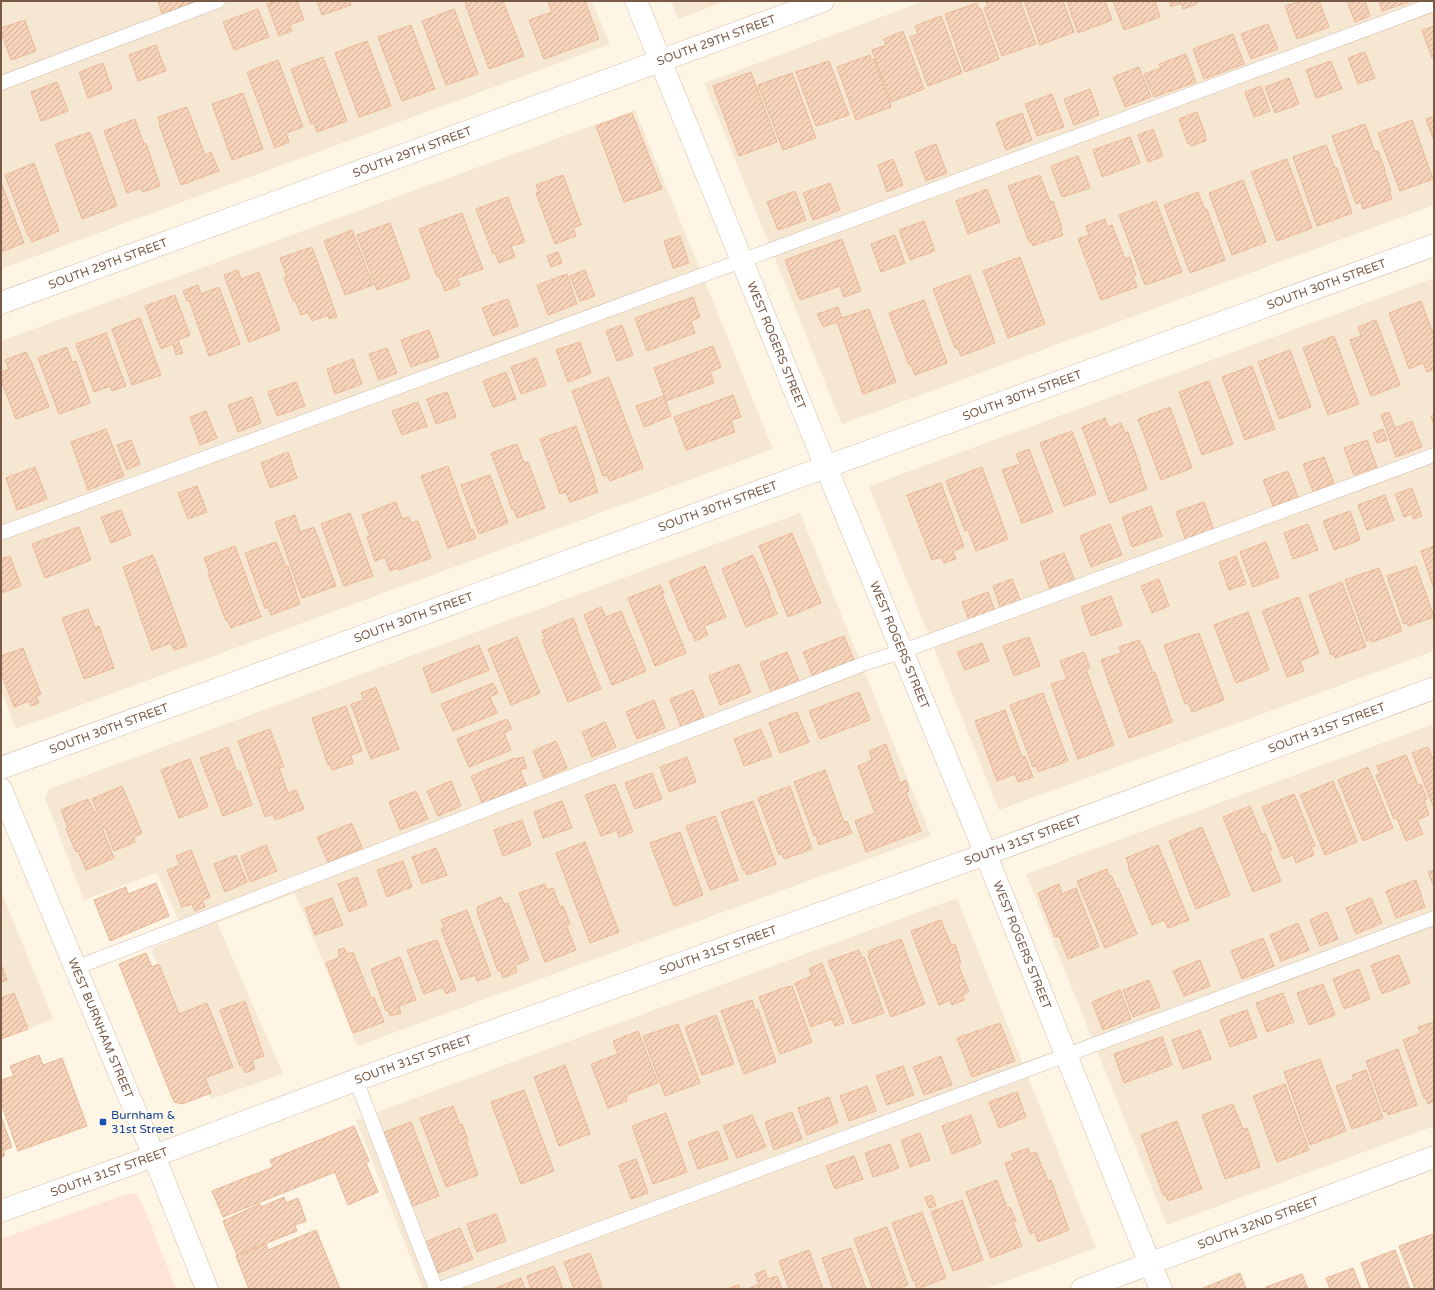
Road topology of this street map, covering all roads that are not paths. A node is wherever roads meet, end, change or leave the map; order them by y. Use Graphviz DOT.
graph roads {
  1 [pos="218,1"];
  2 [pos="636,1"];
  3 [pos="823,1"];
  4 [pos="1434,4"];
  5 [pos="660,62"];
  6 [pos="1,83"];
  7 [pos="1434,245"];
  8 [pos="742,260"];
  9 [pos="1,303"];
  10 [pos="1434,455"];
  11 [pos="826,467"];
  12 [pos="1,533"];
  13 [pos="903,651"];
  14 [pos="1434,688"];
  15 [pos="1,768"];
  16 [pos="1,789"];
  17 [pos="986,854"];
  18 [pos="1434,918"];
  19 [pos="75,968"];
  20 [pos="1067,1055"];
  21 [pos="356,1080"];
  22 [pos="154,1156"];
  23 [pos="1434,1157"];
  24 [pos="1,1211"];
  25 [pos="1150,1264"];
  26 [pos="207,1289"];
  27 [pos="436,1289"];
  28 [pos="439,1289"];
  29 [pos="1082,1289"];
  30 [pos="1161,1289"];
  1 -- 6 [label="lane"];
  2 -- 5 [label="street, WEST ROGERS STREET"];
  3 -- 5 [label="street, SOUTH 29TH STREET"];
  4 -- 8 [label="lane"];
  5 -- 8 [label="street, WEST ROGERS STREET"];
  5 -- 9 [label="street, SOUTH 29TH STREET"];
  7 -- 11 [label="street, SOUTH 30TH STREET"];
  8 -- 11 [label="street, WEST ROGERS STREET"];
  8 -- 12 [label="lane"];
  10 -- 13 [label="lane"];
  11 -- 13 [label="street, WEST ROGERS STREET"];
  11 -- 15 [label="street, SOUTH 30TH STREET"];
  13 -- 17 [label="street, WEST ROGERS STREET"];
  13 -- 19 [label="lane"];
  14 -- 17 [label="street, SOUTH 31ST STREET"];
  16 -- 19 [label="street, WEST BURNHAM STREET"];
  17 -- 20 [label="street, WEST ROGERS STREET"];
  17 -- 21 [label="street, SOUTH 31ST STREET"];
  18 -- 20 [label="lane"];
  19 -- 22 [label="street, WEST BURNHAM STREET"];
  20 -- 25 [label="street, WEST ROGERS STREET"];
  20 -- 28 [label="lane"];
  21 -- 22 [label="street, SOUTH 31ST STREET"];
  21 -- 27 [label="lane"];
  22 -- 24 [label="street, SOUTH 31ST STREET"];
  22 -- 26 [label="street, WEST BURNHAM STREET"];
  23 -- 25 [label="street, SOUTH 32ND STREET"];
  25 -- 29 [label="street, SOUTH 32ND STREET"];
  25 -- 30 [label="street, WEST ROGERS STREET"];
}
